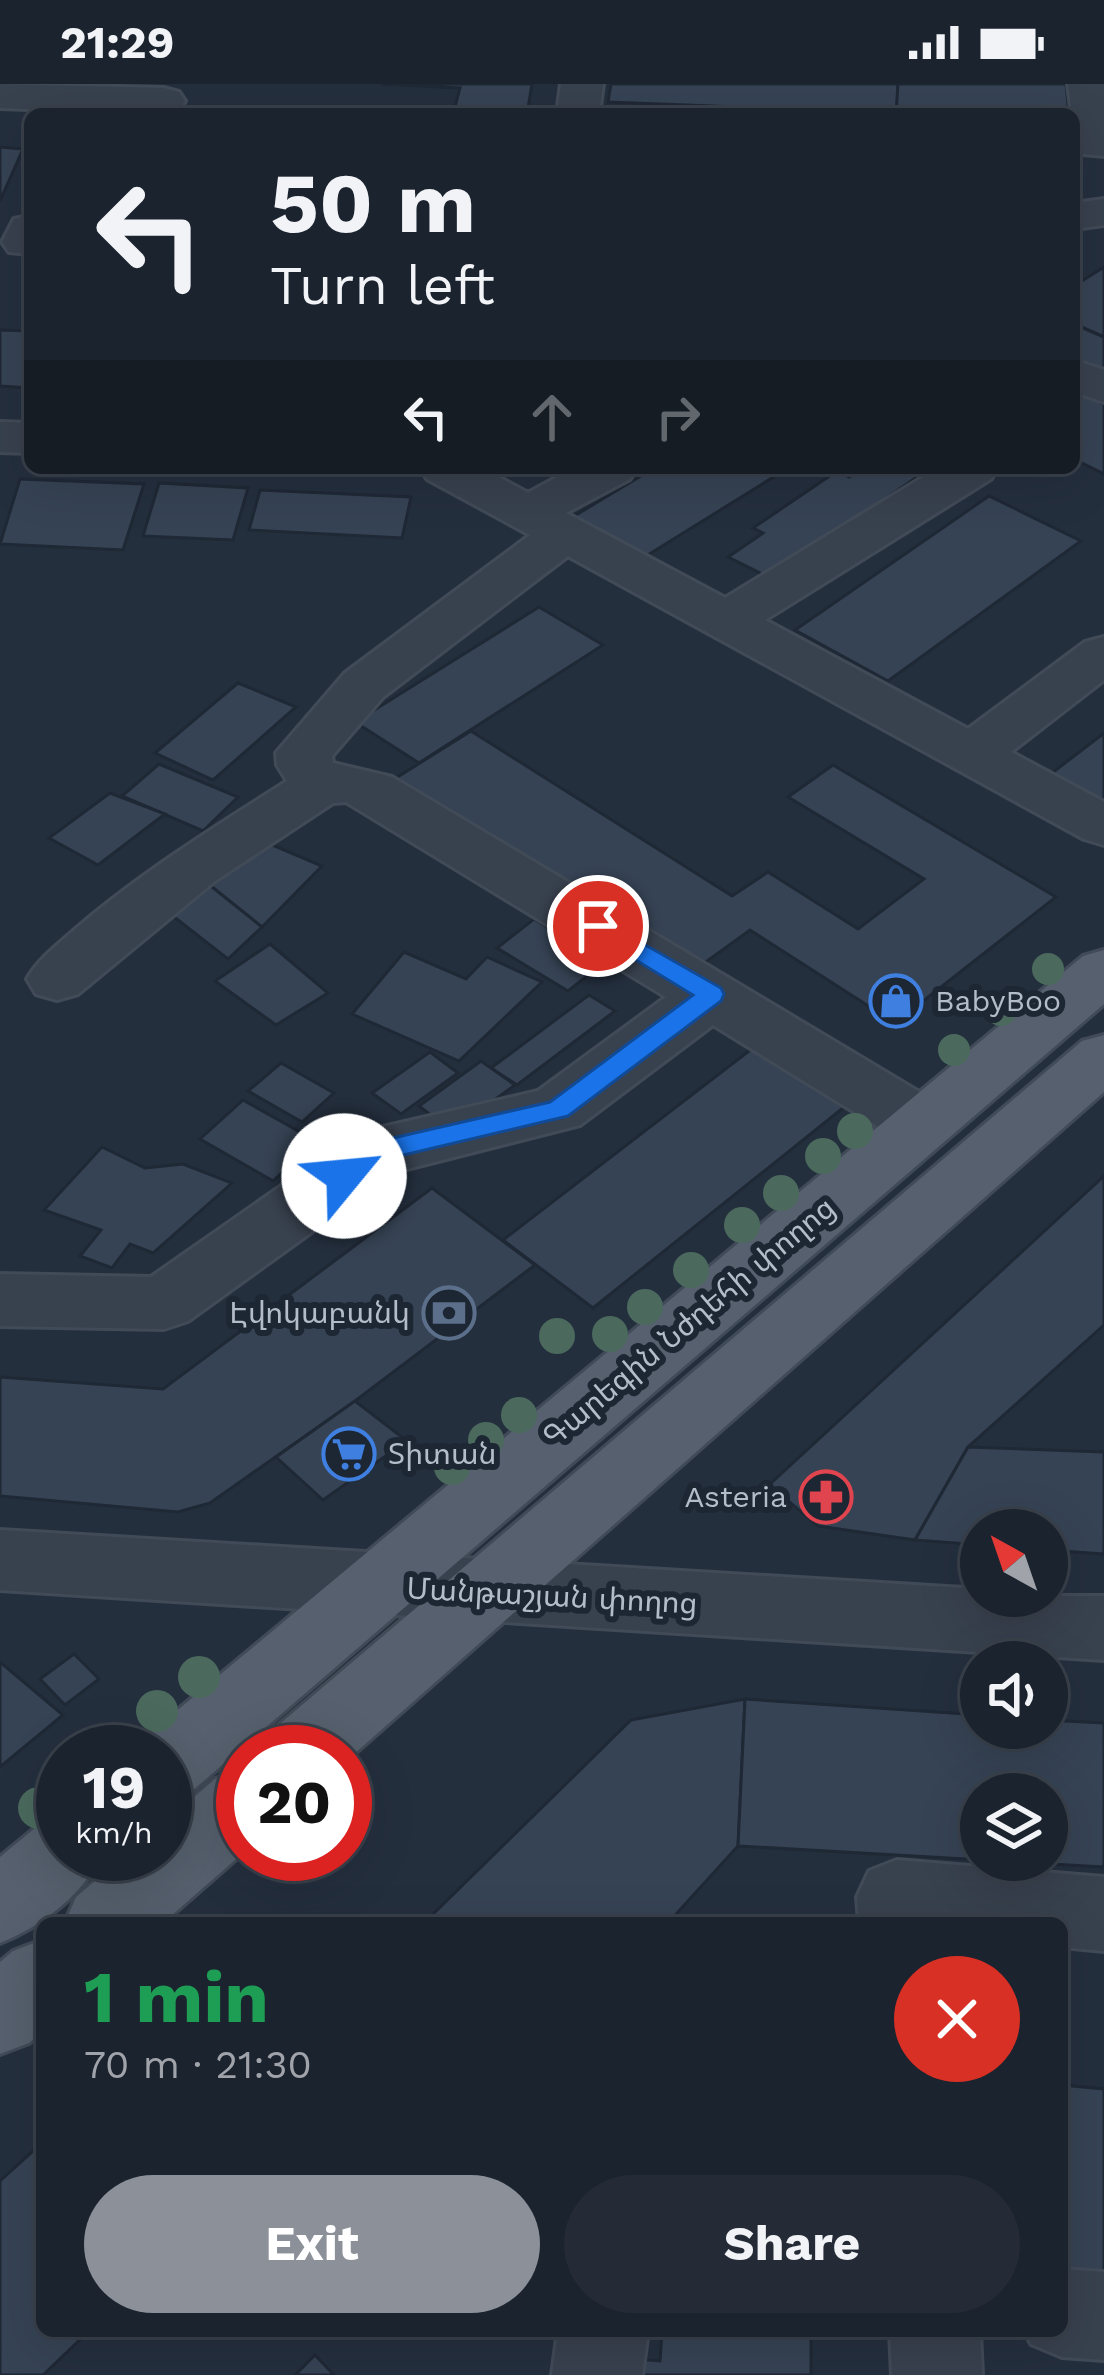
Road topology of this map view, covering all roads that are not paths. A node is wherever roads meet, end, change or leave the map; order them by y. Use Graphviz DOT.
graph roads {
  1 [pos="1089,84"];
  2 [pos="0,95"];
  3 [pos="164,101"];
  4 [pos="1092,146"];
  5 [pos="456,474"];
  6 [pos="605,474"];
  7 [pos="963,474"];
  8 [pos="547,523"];
  9 [pos="726,621"];
  10 [pos="1104,654"];
  11 [pos="971,754"];
  12 [pos="320,786"];
  13 [pos="1104,826"];
  14 [pos="1104,971"];
  15 [pos="58,979"];
  16 [pos="712,994"];
  17 [pos="1104,1057"];
  18 [pos="923,1124"];
  19 [pos="0,1300"];
  20 [pos="0,1560"];
  21 [pos="373,1588"];
  22 [pos="491,1589"];
  23 [pos="1104,1628"];
  24 [pos="333,1725"];
  25 [pos="192,1744"];
  26 [pos="216,1827"];
  27 [pos="36,1876"];
  28 [pos="0,1906"];
  29 [pos="898,1910"];
  30 [pos="1104,1914"];
  31 [pos="113,1917"];
  32 [pos="36,1983"];
  33 [pos="0,2014"];
  34 [pos="1068,2313"];
  35 [pos="1104,2316"];
  36 [pos="602,2337"];
  37 [pos="934,2337"];
  38 [pos="597,2375"];
  39 [pos="937,2375"];
  1 -- 4 [label="street"];
  2 -- 3 [label="street"];
  5 -- 8 [label="street"];
  6 -- 8 [label="street"];
  7 -- 9 [label="street"];
  8 -- 9 [label="street"];
  8 -- 12 [label="street"];
  9 -- 11 [label="street"];
  10 -- 11 [label="street"];
  11 -- 13 [label="street"];
  12 -- 15 [label="street"];
  12 -- 16 [label="street"];
  14 -- 18 [label="main road, Գարեգին Նժդեհի փողոց"];
  16 -- 18 [label="street"];
  16 -- 19 [label="street"];
  17 -- 22 [label="main road"];
  18 -- 21 [label="main road, Գարեգին Նժդեհի փողոց"];
  20 -- 21 [label="street, Մանթաշյան փողոց"];
  21 -- 22 [label="street, Մանթաշյան փողոց"];
  21 -- 25 [label="main road, Գարեգին Նժդեհի փողոց"];
  22 -- 23 [label="street, Մանթաշյան փողոց"];
  22 -- 24 [label="main road"];
  26 -- 31 [label="main road"];
  27 -- 28 [label="main road"];
  29 -- 30 [label="street"];
  32 -- 33 [label="main road"];
  34 -- 35 [label="street"];
  36 -- 38 [label="street"];
  37 -- 39 [label="street"];
}
